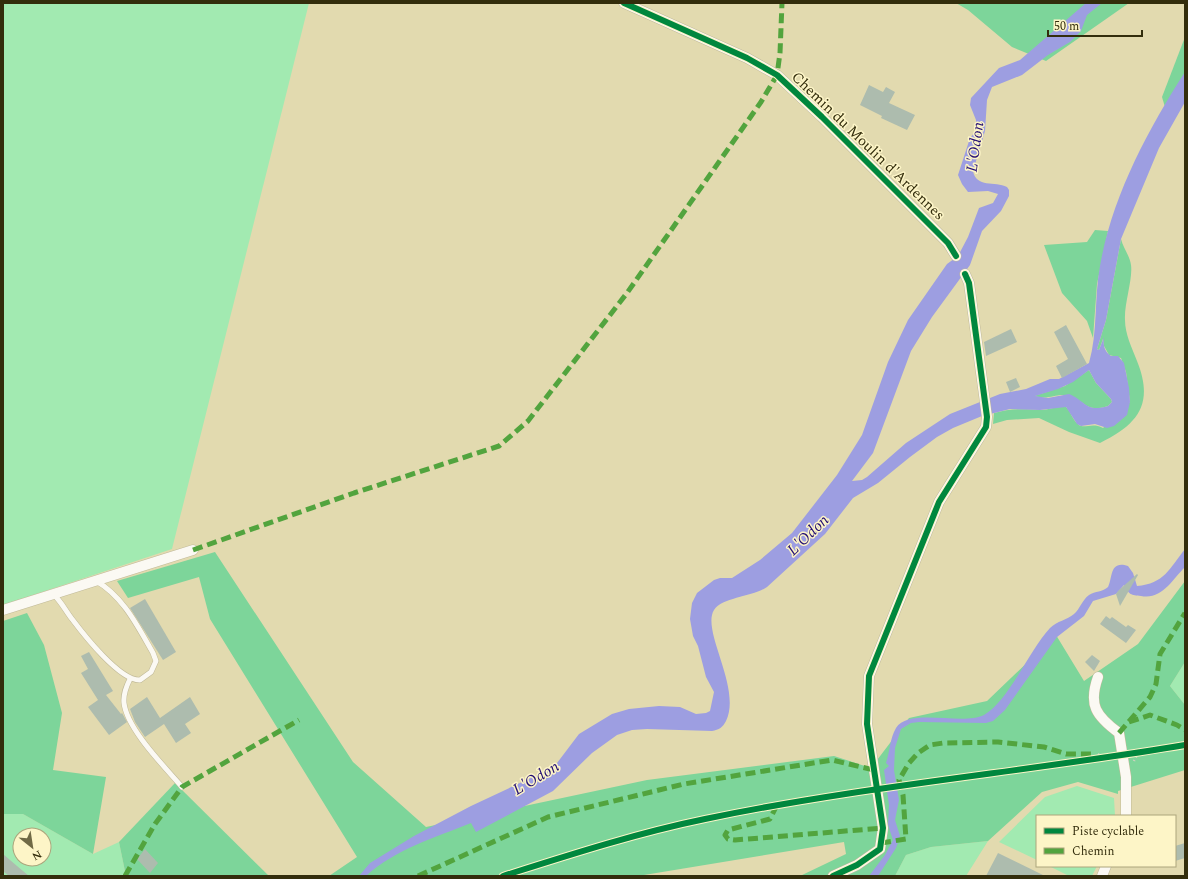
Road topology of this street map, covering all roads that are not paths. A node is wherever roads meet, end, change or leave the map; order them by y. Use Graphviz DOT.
graph roads {
  1 [pos="624,3"];
  2 [pos="956,256"];
  3 [pos="966,274"];
  4 [pos="193,550"];
  5 [pos="96,581"];
  6 [pos="53,594"];
  7 [pos="3,610"];
  8 [pos="1098,677"];
  9 [pos="130,679"];
  10 [pos="182,787"];
  11 [pos="1126,815"];
  12 [pos="833,876"];
  1 -- 2 [label="street, Chemin du Moulin d'Ardennes"];
  3 -- 12 [label="street"];
  4 -- 5 [label="street"];
  5 -- 6 [label="street"];
  5 -- 9 [label="lane"];
  6 -- 7 [label="street"];
  6 -- 9 [label="lane"];
  8 -- 11 [label="street"];
  9 -- 10 [label="lane"];
}
